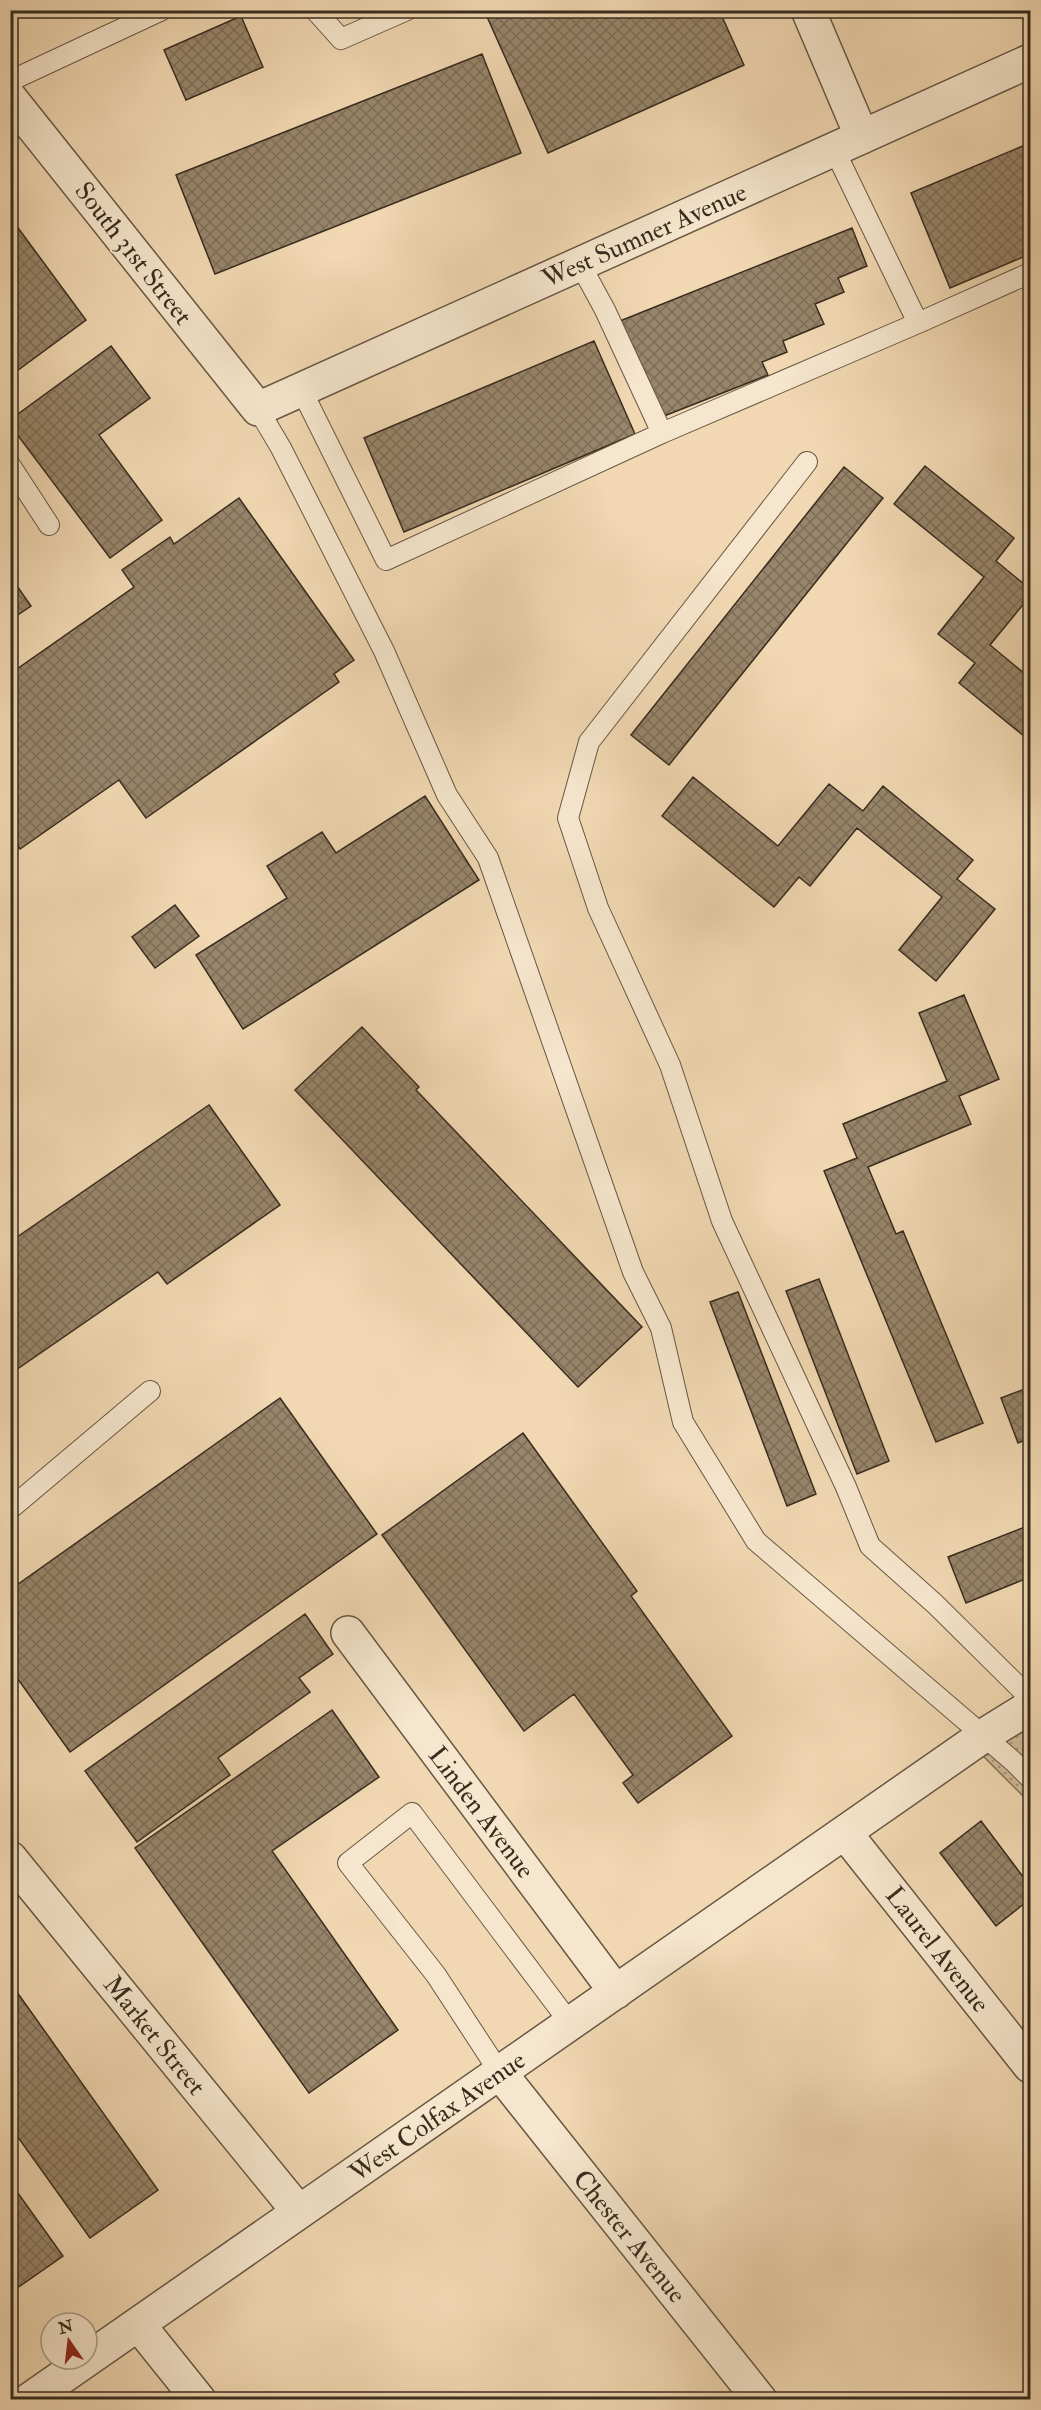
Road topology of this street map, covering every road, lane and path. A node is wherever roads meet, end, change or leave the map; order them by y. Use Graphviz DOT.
graph roads {
  1 [pos="162,10"];
  2 [pos="315,10"];
  3 [pos="407,10"];
  4 [pos="808,10"];
  5 [pos="1030,61"];
  6 [pos="10,81"];
  7 [pos="10,98"];
  8 [pos="21,131"];
  9 [pos="848,143"];
  10 [pos="580,264"];
  11 [pos="1030,273"];
  12 [pos="918,323"];
  13 [pos="301,389"];
  14 [pos="258,409"];
  15 [pos="662,433"];
  16 [pos="807,462"];
  17 [pos="10,465"];
  18 [pos="49,525"];
  19 [pos="150,1392"];
  20 [pos="10,1509"];
  21 [pos="348,1633"];
  22 [pos="1030,1698"];
  23 [pos="1030,1707"];
  24 [pos="983,1736"];
  25 [pos="1030,1778"];
  26 [pos="845,1833"];
  27 [pos="10,1858"];
  28 [pos="616,1992"];
  29 [pos="570,2023"];
  30 [pos="1030,2066"];
  31 [pos="500,2073"];
  32 [pos="299,2212"];
  33 [pos="138,2324"];
  34 [pos="29,2400"];
  35 [pos="199,2400"];
  36 [pos="760,2400"];
  1 -- 6 [label="lane"];
  2 -- 3 [label="lane"];
  4 -- 9 [label="street"];
  5 -- 9 [label="street, West Sumner Avenue"];
  7 -- 8 [label="street, South 31st Street"];
  8 -- 14 [label="street, South 31st Street"];
  9 -- 10 [label="street, West Sumner Avenue"];
  9 -- 12 [label="lane"];
  10 -- 13 [label="street, West Sumner Avenue"];
  10 -- 15 [label="lane"];
  11 -- 12 [label="lane"];
  12 -- 15 [label="lane"];
  13 -- 14 [label="street, West Sumner Avenue"];
  13 -- 15 [label="lane"];
  14 -- 24 [label="lane"];
  16 -- 22 [label="lane"];
  17 -- 18 [label="lane"];
  19 -- 20 [label="lane"];
  21 -- 28 [label="street, Linden Avenue"];
  23 -- 24 [label="street, West Colfax Avenue"];
  24 -- 25 [label="lane"];
  24 -- 26 [label="street, West Colfax Avenue"];
  26 -- 28 [label="street, West Colfax Avenue"];
  26 -- 30 [label="street, Laurel Avenue"];
  27 -- 32 [label="street, Market Street"];
  28 -- 29 [label="street, West Colfax Avenue"];
  29 -- 31 [label="street, West Colfax Avenue"];
  29 -- 31 [label="lane"];
  31 -- 32 [label="street, West Colfax Avenue"];
  31 -- 36 [label="street, Chester Avenue"];
  32 -- 33 [label="street, West Colfax Avenue"];
  33 -- 34 [label="street, West Colfax Avenue"];
  33 -- 35 [label="street"];
}
